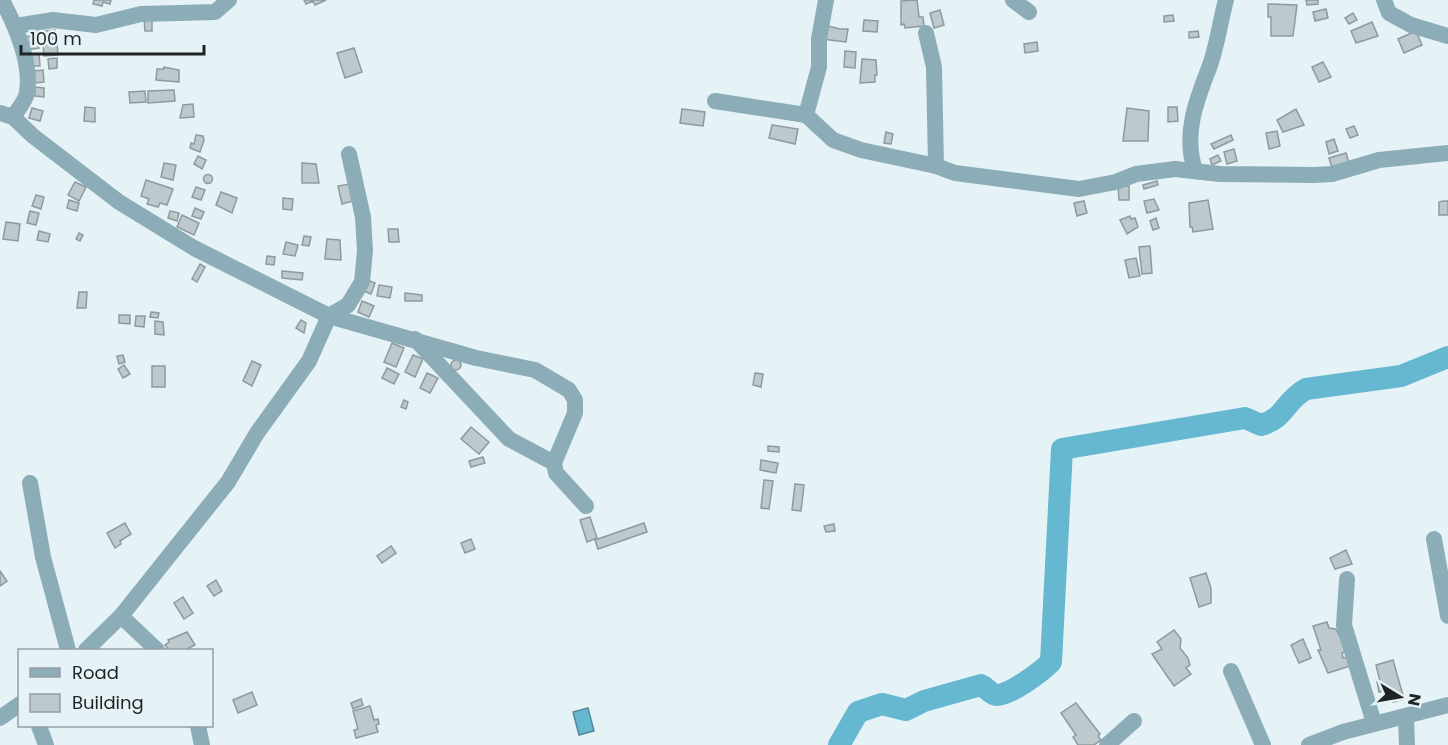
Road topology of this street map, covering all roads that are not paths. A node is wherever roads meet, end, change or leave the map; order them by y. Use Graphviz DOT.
graph roads {
  1 [pos="2,0"];
  2 [pos="229,0"];
  3 [pos="826,0"];
  4 [pos="1013,0"];
  5 [pos="1226,0"];
  6 [pos="1384,0"];
  7 [pos="1029,12"];
  8 [pos="15,26"];
  9 [pos="926,33"];
  10 [pos="1448,36"];
  11 [pos="715,101"];
  12 [pos="6,115"];
  13 [pos="806,115"];
  14 [pos="1448,153"];
  15 [pos="349,154"];
  16 [pos="936,166"];
  17 [pos="1195,170"];
  18 [pos="329,316"];
  19 [pos="414,338"];
  20 [pos="554,463"];
  21 [pos="30,483"];
  22 [pos="586,506"];
  23 [pos="1434,538"];
  24 [pos="1347,579"];
  25 [pos="121,616"];
  26 [pos="1448,616"];
  27 [pos="67,649"];
  28 [pos="88,649"];
  29 [pos="155,649"];
  30 [pos="1231,671"];
  31 [pos="18,705"];
  32 [pos="1448,705"];
  33 [pos="0,718"];
  34 [pos="1406,718"];
  35 [pos="1134,721"];
  36 [pos="1374,723"];
  37 [pos="39,727"];
  38 [pos="198,727"];
  39 [pos="46,745"];
  40 [pos="202,745"];
  41 [pos="1107,745"];
  42 [pos="1263,745"];
  43 [pos="1309,745"];
  44 [pos="1407,745"];
  1 -- 8 [label="street"];
  2 -- 8 [label="street"];
  3 -- 13 [label="street"];
  4 -- 7 [label="street"];
  5 -- 17 [label="street"];
  6 -- 10 [label="street"];
  8 -- 12 [label="street"];
  9 -- 16 [label="street"];
  11 -- 13 [label="street"];
  12 -- 18 [label="street"];
  13 -- 16 [label="street"];
  14 -- 17 [label="street"];
  15 -- 18 [label="street"];
  16 -- 17 [label="street"];
  18 -- 19 [label="street"];
  18 -- 25 [label="street"];
  19 -- 20 [label="street"];
  19 -- 20 [label="street"];
  20 -- 22 [label="street"];
  21 -- 27 [label="street"];
  23 -- 26 [label="street"];
  24 -- 36 [label="street"];
  25 -- 28 [label="street"];
  25 -- 29 [label="street"];
  30 -- 42 [label="street"];
  31 -- 33 [label="street"];
  32 -- 34 [label="street"];
  34 -- 36 [label="street"];
  34 -- 44 [label="street"];
  35 -- 41 [label="street"];
  36 -- 43 [label="street"];
  37 -- 39 [label="street"];
  38 -- 40 [label="street"];
}
